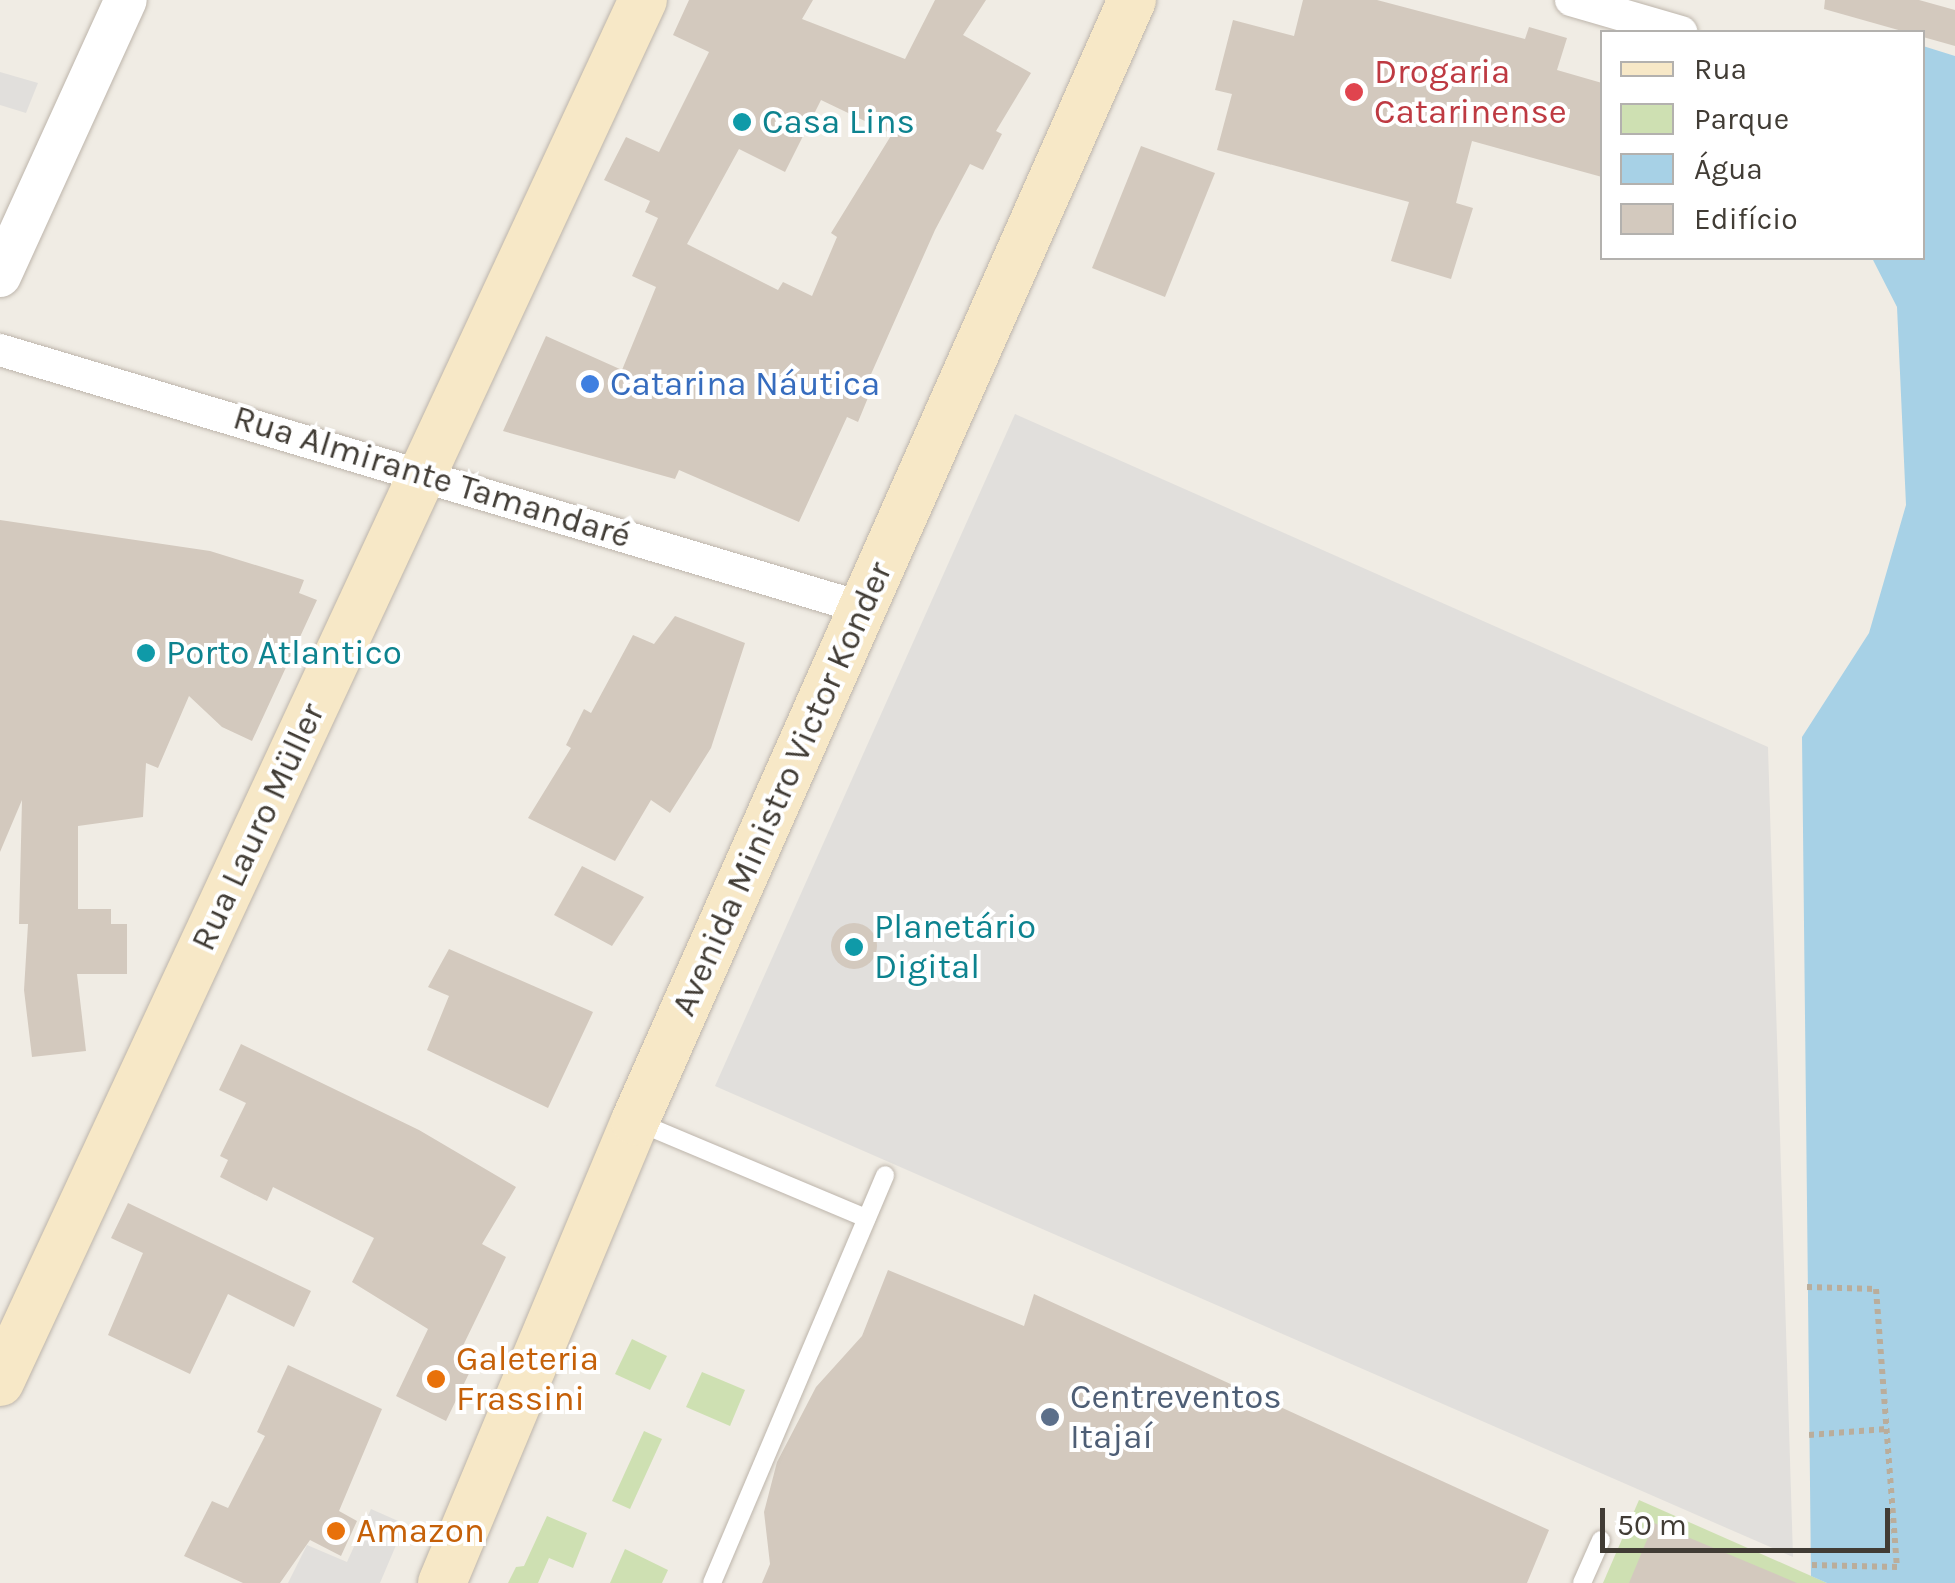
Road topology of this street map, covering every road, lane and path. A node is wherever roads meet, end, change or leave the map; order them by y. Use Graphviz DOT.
graph roads {
  1 [pos="126,0"];
  2 [pos="643,0"];
  3 [pos="1132,0"];
  4 [pos="1571,0"];
  5 [pos="1673,30"];
  6 [pos="0,276"];
  7 [pos="0,350"];
  8 [pos="422,472"];
  9 [pos="863,608"];
  10 [pos="634,1121"];
  11 [pos="884,1175"];
  12 [pos="866,1218"];
  13 [pos="1808,1287"];
  14 [pos="0,1382"];
  15 [pos="1886,1429"];
  16 [pos="1809,1435"];
  17 [pos="1601,1540"];
  18 [pos="1811,1565"];
  19 [pos="442,1583"];
  20 [pos="712,1583"];
  21 [pos="1582,1583"];
  1 -- 6 [label="street"];
  2 -- 8 [label="main road, Rua Lauro Müller"];
  3 -- 9 [label="main road, Avenida Ministro Victor Konder"];
  4 -- 5 [label="street"];
  7 -- 8 [label="street, Rua Almirante Tamandaré"];
  8 -- 9 [label="street, Rua Almirante Tamandaré"];
  8 -- 14 [label="main road, Rua Lauro Müller"];
  9 -- 10 [label="main road, Avenida Ministro Victor Konder"];
  10 -- 12 [label="lane"];
  10 -- 19 [label="main road, Avenida Ministro Victor Konder"];
  11 -- 12 [label="lane"];
  12 -- 20 [label="lane"];
  13 -- 15 [label="path"];
  15 -- 16 [label="path"];
  15 -- 18 [label="path"];
  17 -- 21 [label="lane"];
}
